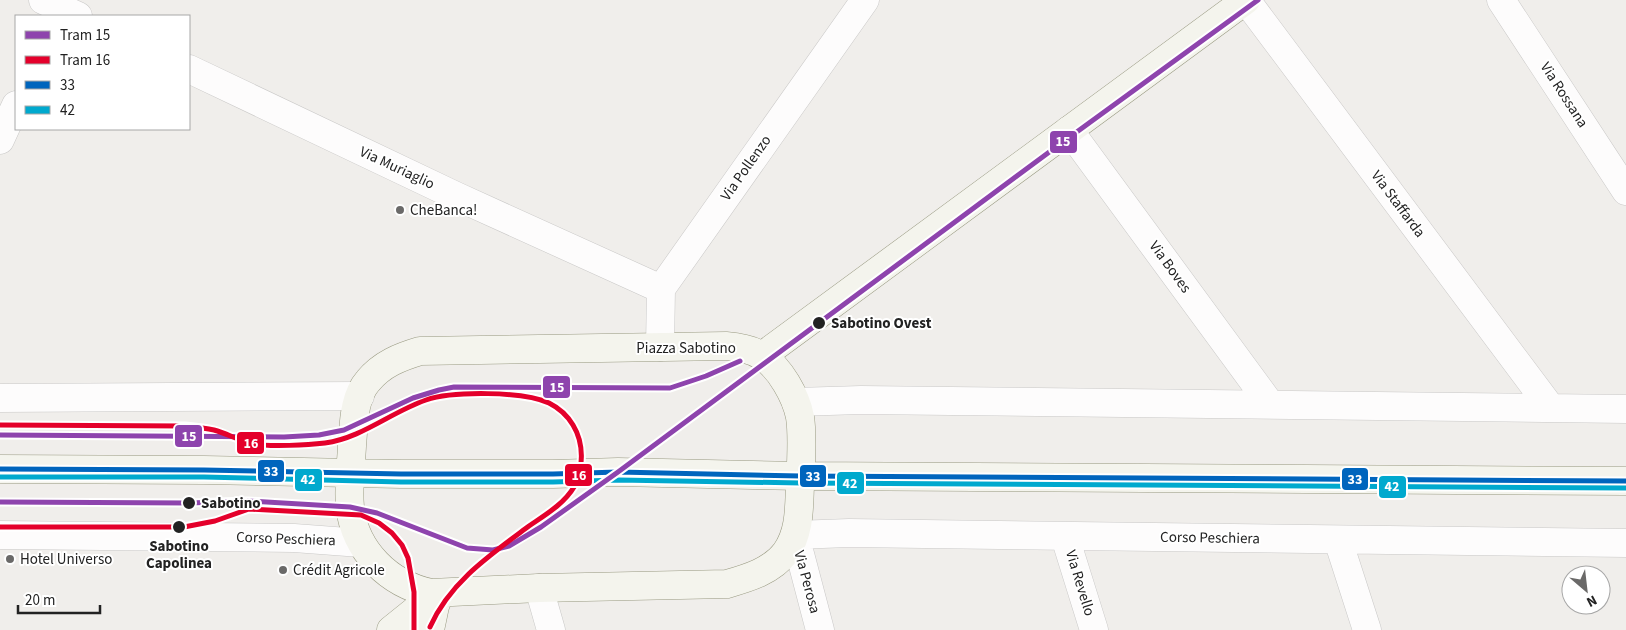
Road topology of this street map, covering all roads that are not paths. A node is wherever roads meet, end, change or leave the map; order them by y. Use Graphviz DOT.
graph roads {
  1 [pos="864,0"];
  2 [pos="1246,0"];
  3 [pos="1501,0"];
  4 [pos="190,69"];
  5 [pos="15,107"];
  6 [pos="1069,130"];
  7 [pos="0,140"];
  8 [pos="1626,191"];
  9 [pos="661,289"];
  10 [pos="660,347"];
  11 [pos="762,356"];
  12 [pos="360,396"];
  13 [pos="0,398"];
  14 [pos="796,402"];
  15 [pos="1270,404"];
  16 [pos="1550,407"];
  17 [pos="1626,409"];
  18 [pos="0,469"];
  19 [pos="351,474"];
  20 [pos="801,476"];
  21 [pos="1626,482"];
  22 [pos="0,535"];
  23 [pos="795,535"];
  24 [pos="1065,536"];
  25 [pos="1338,540"];
  26 [pos="361,543"];
  27 [pos="1626,544"];
  28 [pos="539,588"];
  29 [pos="439,593"];
  30 [pos="391,630"];
  31 [pos="430,630"];
  32 [pos="551,630"];
  33 [pos="820,630"];
  34 [pos="1094,630"];
  35 [pos="1367,630"];
  1 -- 9 [label="street, Via Pollenzo"];
  2 -- 6 [label="street"];
  2 -- 16 [label="street, Via Staffarda"];
  3 -- 8 [label="street, Via Rossana"];
  4 -- 9 [label="street, Via Muriaglio"];
  5 -- 7 [label="street"];
  6 -- 11 [label="street"];
  6 -- 15 [label="street, Via Boves"];
  9 -- 10 [label="street"];
  10 -- 11 [label="street, Piazza Sabotino"];
  10 -- 12 [label="street, Piazza Sabotino"];
  11 -- 14 [label="street, Piazza Sabotino"];
  12 -- 13 [label="street"];
  12 -- 19 [label="street, Piazza Sabotino"];
  14 -- 15 [label="street"];
  14 -- 20 [label="street, Piazza Sabotino"];
  15 -- 16 [label="street"];
  16 -- 17 [label="street"];
  18 -- 19 [label="street"];
  19 -- 20 [label="street"];
  19 -- 26 [label="street, Piazza Sabotino"];
  20 -- 21 [label="street"];
  20 -- 23 [label="street, Piazza Sabotino"];
  22 -- 26 [label="street, Corso Peschiera"];
  23 -- 24 [label="street, Corso Peschiera"];
  23 -- 28 [label="street, Piazza Sabotino"];
  23 -- 33 [label="street, Via Perosa"];
  24 -- 25 [label="street, Corso Peschiera"];
  24 -- 34 [label="street, Via Revello"];
  25 -- 27 [label="street, Corso Peschiera"];
  25 -- 35 [label="street"];
  26 -- 29 [label="street, Piazza Sabotino"];
  28 -- 29 [label="street, Piazza Sabotino"];
  28 -- 32 [label="street"];
  29 -- 30 [label="street"];
  29 -- 31 [label="street"];
}
